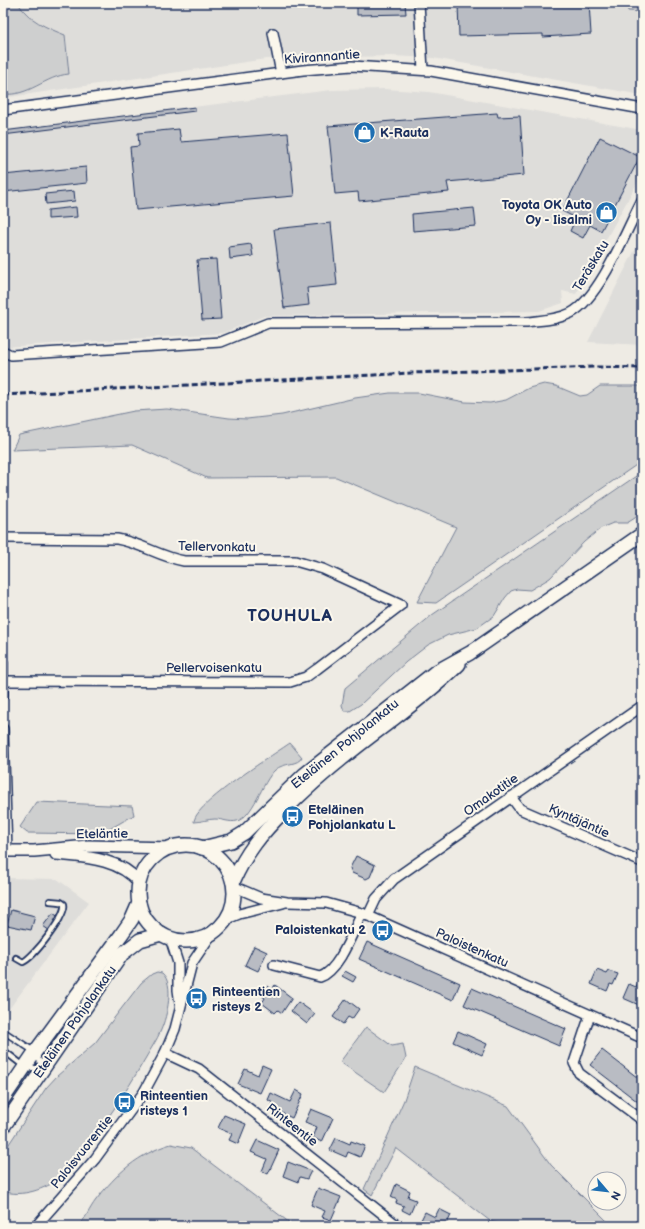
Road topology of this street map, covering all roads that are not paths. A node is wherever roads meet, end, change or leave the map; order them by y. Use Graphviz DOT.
graph roads {
  1 [pos="419,3"];
  2 [pos="273,33"];
  3 [pos="423,70"];
  4 [pos="281,72"];
  5 [pos="642,109"];
  6 [pos="3,110"];
  7 [pos="642,200"];
  8 [pos="3,351"];
  9 [pos="642,534"];
  10 [pos="3,538"];
  11 [pos="401,605"];
  12 [pos="470,653"];
  13 [pos="3,663"];
  14 [pos="3,681"];
  15 [pos="3,695"];
  16 [pos="642,706"];
  17 [pos="3,729"];
  18 [pos="511,796"];
  19 [pos="171,848"];
  20 [pos="202,848"];
  21 [pos="5,851"];
  22 [pos="34,851"];
  23 [pos="642,862"];
  24 [pos="139,882"];
  25 [pos="234,884"];
  26 [pos="50,901"];
  27 [pos="287,902"];
  28 [pos="139,903"];
  29 [pos="365,915"];
  30 [pos="227,919"];
  31 [pos="211,935"];
  32 [pos="165,936"];
  33 [pos="16,958"];
  34 [pos="274,965"];
  35 [pos="180,1004"];
  36 [pos="590,1015"];
  37 [pos="3,1031"];
  38 [pos="642,1038"];
  39 [pos="3,1050"];
  40 [pos="35,1052"];
  41 [pos="165,1053"];
  42 [pos="25,1067"];
  43 [pos="42,1069"];
  44 [pos="3,1099"];
  45 [pos="642,1120"];
  46 [pos="3,1126"];
  47 [pos="36,1226"];
  48 [pos="398,1226"];
  1 -- 3 [label="street"];
  2 -- 4 [label="street"];
  3 -- 4 [label="street, Kivirannantie"];
  3 -- 5 [label="street, Kivirannantie"];
  4 -- 6 [label="street, Kivirannantie"];
  7 -- 8 [label="street, Teräskatu"];
  9 -- 12 [label="main road, Eteläinen Pohjolankatu"];
  10 -- 11 [label="street, Tellervonkatu"];
  11 -- 14 [label="street, Pellervoisenkatu"];
  12 -- 20 [label="main road, Eteläinen Pohjolankatu"];
  12 -- 25 [label="main road, Eteläinen Pohjolankatu"];
  13 -- 14 [label="street"];
  14 -- 15 [label="street"];
  16 -- 18 [label="street, Omakotitie"];
  17 -- 21 [label="street"];
  18 -- 23 [label="street, Kyntäjäntie"];
  18 -- 29 [label="street, Omakotitie"];
  19 -- 20 [label="main road"];
  19 -- 22 [label="street, Eteläntie"];
  19 -- 24 [label="main road"];
  20 -- 25 [label="main road"];
  21 -- 22 [label="street, Eteläntie"];
  22 -- 24 [label="street, Eteläntie"];
  24 -- 28 [label="main road"];
  25 -- 27 [label="street, Paloistenkatu"];
  25 -- 30 [label="main road"];
  26 -- 33 [label="lane"];
  27 -- 29 [label="street, Paloistenkatu"];
  27 -- 30 [label="street, Paloistenkatu"];
  28 -- 32 [label="main road"];
  28 -- 40 [label="main road, Eteläinen Pohjolankatu"];
  29 -- 34 [label="street, Omakotitie"];
  29 -- 36 [label="street, Paloistenkatu"];
  30 -- 31 [label="main road"];
  31 -- 32 [label="main road"];
  31 -- 35 [label="street, Paloisvuorentie"];
  32 -- 35 [label="street, Paloisvuorentie"];
  32 -- 43 [label="main road, Eteläinen Pohjolankatu"];
  35 -- 41 [label="street, Paloisvuorentie"];
  36 -- 38 [label="street, Paloistenkatu"];
  36 -- 45 [label="street"];
  37 -- 40 [label="lane"];
  39 -- 42 [label="lane"];
  40 -- 42 [label="main road, Eteläinen Pohjolankatu"];
  40 -- 43 [label="lane"];
  41 -- 47 [label="street, Paloisvuorentie"];
  41 -- 48 [label="street, Rinteentie"];
  42 -- 43 [label="lane"];
  42 -- 44 [label="main road, Eteläinen Pohjolankatu"];
  43 -- 46 [label="main road, Eteläinen Pohjolankatu"];
}
